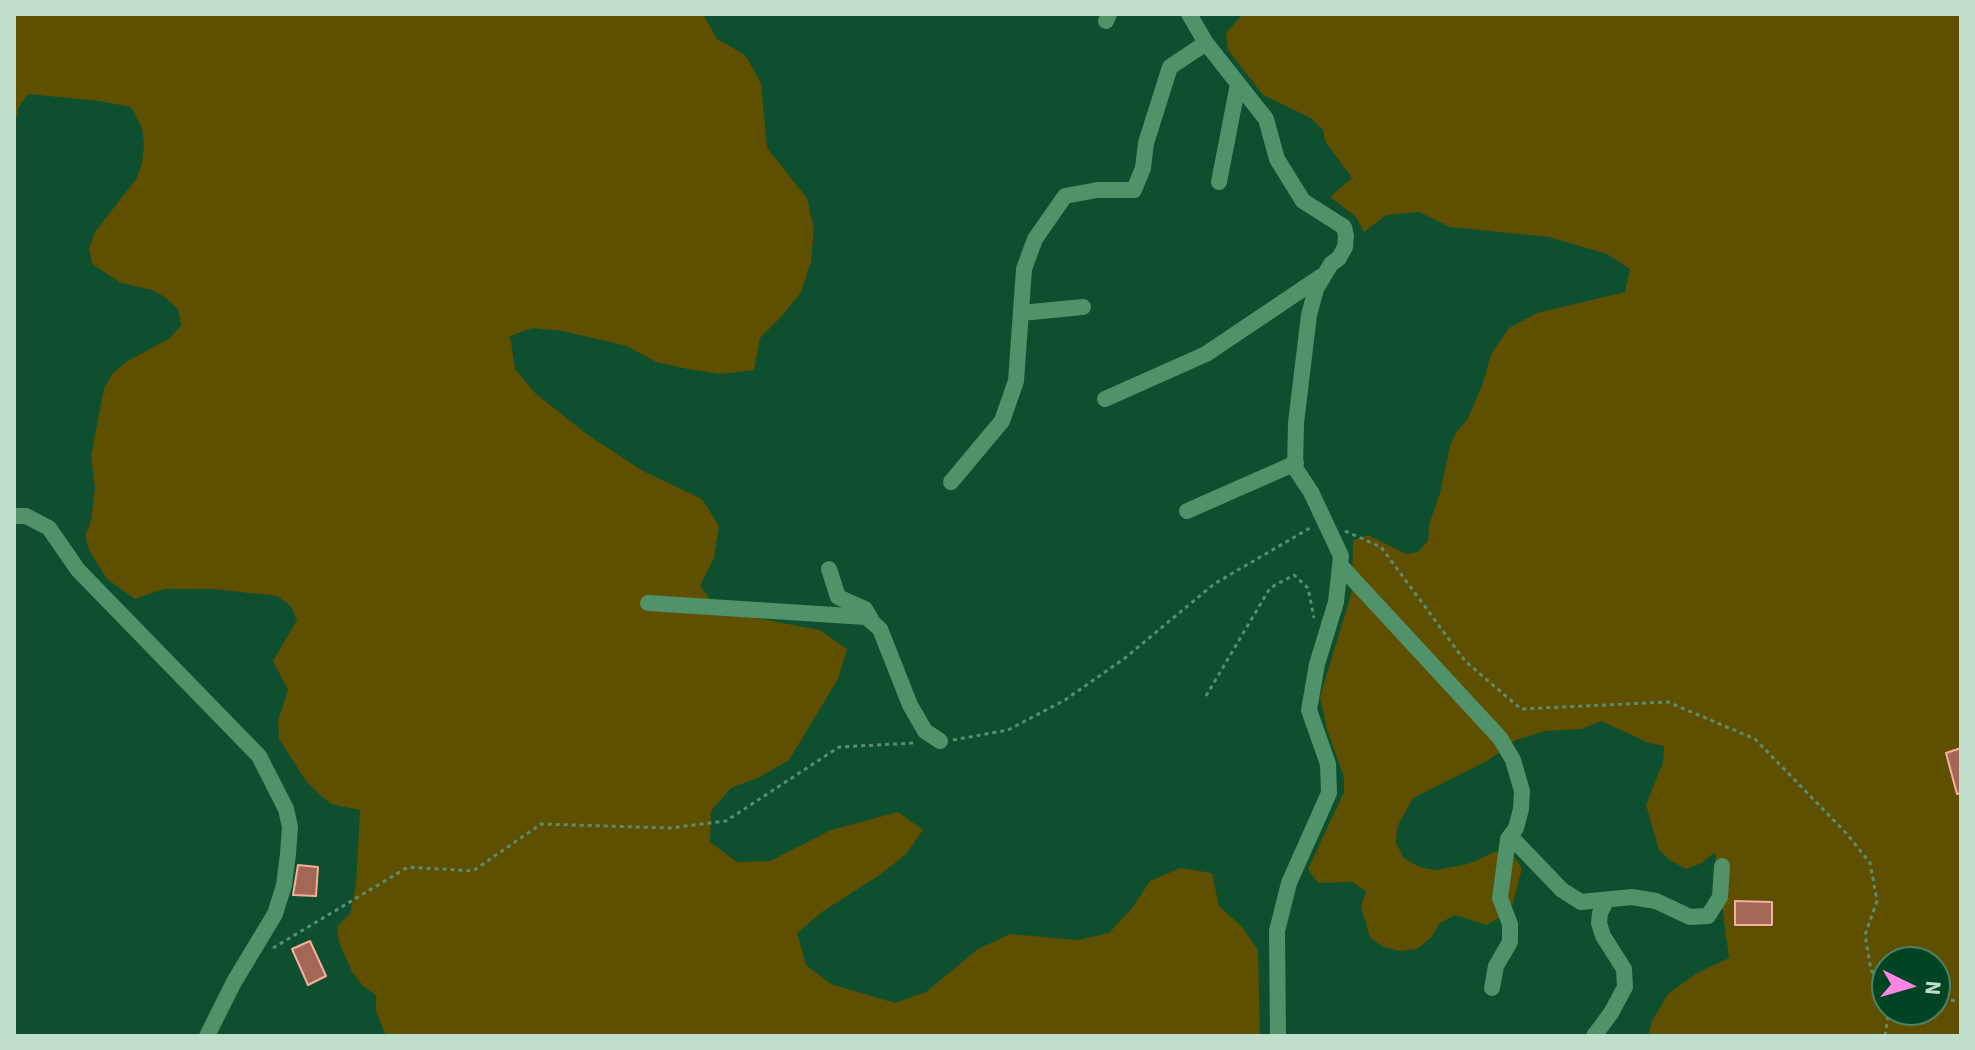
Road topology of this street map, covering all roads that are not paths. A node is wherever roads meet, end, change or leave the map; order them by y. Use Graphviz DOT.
graph roads {
  1 [pos="1189,14"];
  2 [pos="1206,43"];
  3 [pos="1238,84"];
  4 [pos="1219,182"];
  5 [pos="1323,275"];
  6 [pos="1083,307"];
  7 [pos="1021,313"];
  8 [pos="1105,399"];
  9 [pos="1296,463"];
  10 [pos="951,482"];
  11 [pos="1187,511"];
  12 [pos="14,516"];
  13 [pos="1340,565"];
  14 [pos="829,569"];
  15 [pos="648,603"];
  16 [pos="874,624"];
  17 [pos="940,741"];
  18 [pos="1510,836"];
  19 [pos="1722,866"];
  20 [pos="1606,901"];
  21 [pos="1492,988"];
  22 [pos="207,1036"];
  23 [pos="1278,1036"];
  24 [pos="1594,1036"];
  1 -- 2 [label="street"];
  2 -- 3 [label="street"];
  2 -- 7 [label="street"];
  3 -- 4 [label="street"];
  3 -- 5 [label="street"];
  5 -- 8 [label="street"];
  5 -- 9 [label="street"];
  6 -- 7 [label="street"];
  7 -- 10 [label="street"];
  9 -- 11 [label="street"];
  9 -- 13 [label="street"];
  12 -- 22 [label="street"];
  13 -- 18 [label="street"];
  13 -- 23 [label="street"];
  14 -- 16 [label="street"];
  15 -- 16 [label="street"];
  16 -- 17 [label="street"];
  18 -- 20 [label="street"];
  18 -- 21 [label="street"];
  19 -- 20 [label="street"];
  20 -- 24 [label="street"];
}
